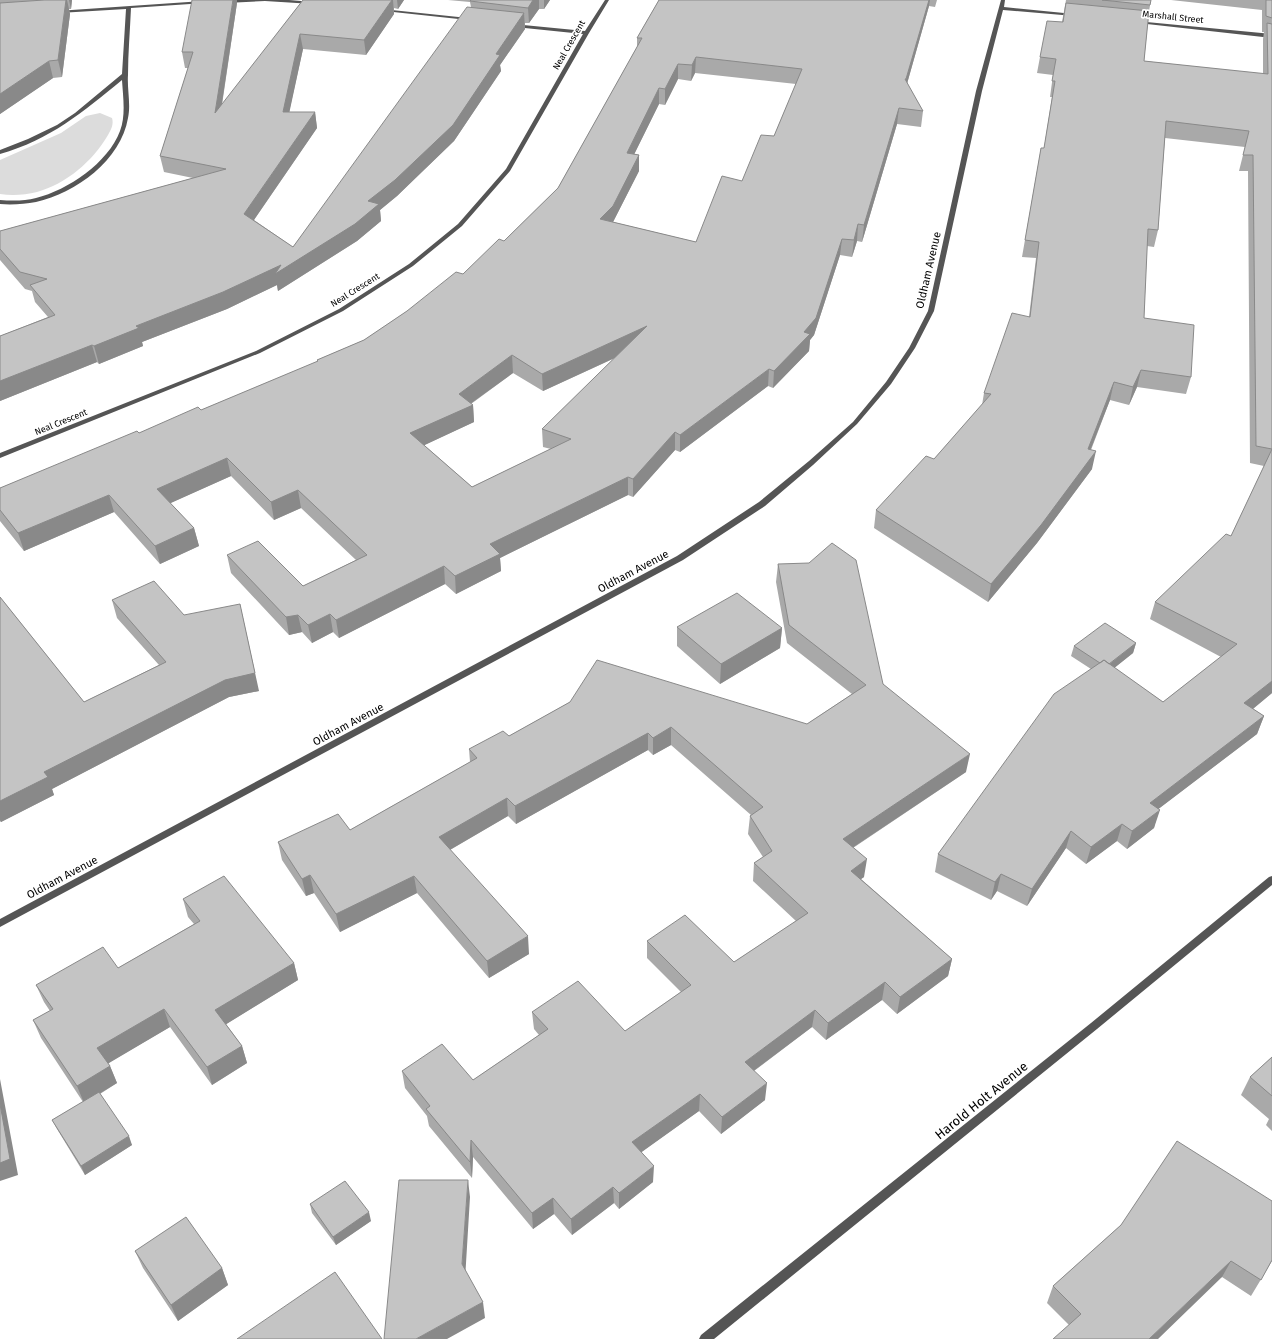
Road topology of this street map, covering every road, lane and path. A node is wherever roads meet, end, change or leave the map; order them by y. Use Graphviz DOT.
graph roads {
  1 [pos="607,0"];
  2 [pos="1003,0"];
  3 [pos="212,2"];
  4 [pos="220,2"];
  5 [pos="321,3"];
  6 [pos="129,7"];
  7 [pos="1000,8"];
  8 [pos="382,10"];
  9 [pos="55,12"];
  10 [pos="1084,16"];
  11 [pos="477,20"];
  12 [pos="1131,21"];
  13 [pos="509,24"];
  14 [pos="586,33"];
  15 [pos="1272,36"];
  16 [pos="125,75"];
  17 [pos="0,152"];
  18 [pos="0,202"];
  19 [pos="0,456"];
  20 [pos="1272,880"];
  21 [pos="0,923"];
  22 [pos="705,1339"];
  1 -- 14 [label="street, Neal Crescent"];
  2 -- 7 [label="street, Oldham Avenue"];
  3 -- 6 [label="street"];
  4 -- 5 [label="street"];
  6 -- 9 [label="street"];
  6 -- 16 [label="street"];
  7 -- 10 [label="street"];
  7 -- 21 [label="street, Oldham Avenue"];
  8 -- 11 [label="street"];
  12 -- 15 [label="street, Marshall Street"];
  13 -- 14 [label="street"];
  14 -- 19 [label="street, Neal Crescent"];
  16 -- 17 [label="street"];
  16 -- 18 [label="street"];
  20 -- 22 [label="street, Harold Holt Avenue"];
}
